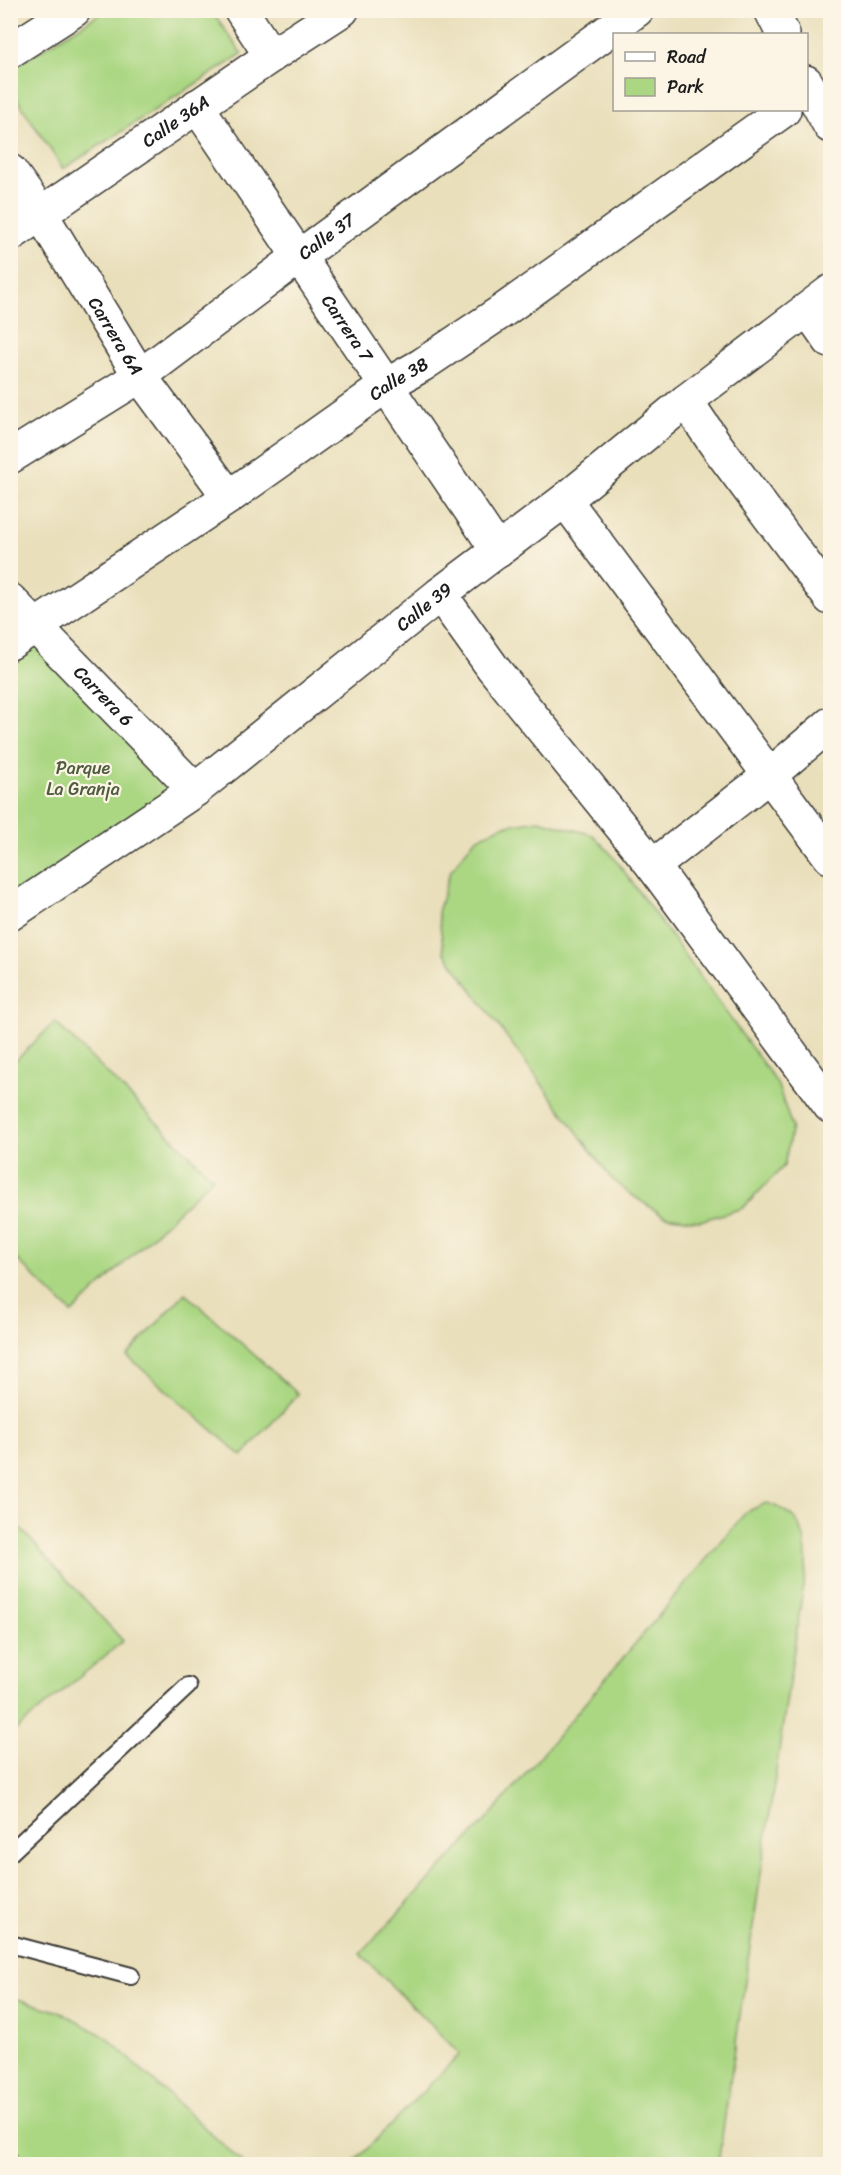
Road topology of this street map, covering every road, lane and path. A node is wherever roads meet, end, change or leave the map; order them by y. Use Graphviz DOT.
graph roads {
  1 [pos="74,10"];
  2 [pos="241,10"];
  3 [pos="342,10"];
  4 [pos="771,10"];
  5 [pos="634,12"];
  6 [pos="782,33"];
  7 [pos="10,51"];
  8 [pos="271,56"];
  9 [pos="814,86"];
  10 [pos="197,106"];
  11 [pos="783,111"];
  12 [pos="831,126"];
  13 [pos="10,171"];
  14 [pos="41,214"];
  15 [pos="10,235"];
  16 [pos="300,255"];
  17 [pos="819,301"];
  18 [pos="831,341"];
  19 [pos="140,376"];
  20 [pos="387,385"];
  21 [pos="686,401"];
  22 [pos="10,457"];
  23 [pos="229,497"];
  24 [pos="565,500"];
  25 [pos="498,551"];
  26 [pos="440,594"];
  27 [pos="831,598"];
  28 [pos="10,600"];
  29 [pos="24,635"];
  30 [pos="831,724"];
  31 [pos="770,775"];
  32 [pos="195,790"];
  33 [pos="831,857"];
  34 [pos="653,866"];
  35 [pos="15,902"];
  36 [pos="831,1106"];
  37 [pos="188,1686"];
  38 [pos="10,1853"];
  39 [pos="10,1944"];
  40 [pos="131,1976"];
  41 [pos="10,2152"];
  42 [pos="24,2164"];
  1 -- 7 [label="street"];
  2 -- 8 [label="street"];
  3 -- 8 [label="street, Calle 36A"];
  4 -- 6 [label="street"];
  5 -- 16 [label="street, Calle 37"];
  8 -- 10 [label="street, Calle 36A"];
  9 -- 12 [label="street"];
  10 -- 14 [label="street, Calle 36A"];
  10 -- 16 [label="street, Carrera 7"];
  11 -- 20 [label="street, Calle 38"];
  13 -- 14 [label="street, Carrera 6A"];
  14 -- 15 [label="street, Calle 36A"];
  14 -- 19 [label="street, Carrera 6A"];
  16 -- 19 [label="street, Calle 37"];
  16 -- 20 [label="street, Carrera 7"];
  17 -- 18 [label="street"];
  17 -- 21 [label="street, Calle 39"];
  19 -- 22 [label="street, Calle 37"];
  19 -- 23 [label="street, Carrera 6A"];
  20 -- 23 [label="street, Calle 38"];
  20 -- 25 [label="street, Carrera 7"];
  21 -- 24 [label="street, Calle 39"];
  21 -- 27 [label="street"];
  23 -- 29 [label="street, Calle 38"];
  24 -- 25 [label="street, Calle 39"];
  24 -- 31 [label="street"];
  25 -- 26 [label="street, Calle 39"];
  26 -- 32 [label="street, Calle 39"];
  26 -- 34 [label="street"];
  28 -- 29 [label="street, Carrera 6"];
  29 -- 32 [label="street, Carrera 6"];
  30 -- 31 [label="street"];
  31 -- 33 [label="street"];
  31 -- 34 [label="street"];
  32 -- 35 [label="street, Calle 39"];
  34 -- 36 [label="street"];
  37 -- 38 [label="lane"];
  39 -- 40 [label="lane"];
  41 -- 42 [label="path"];
}
